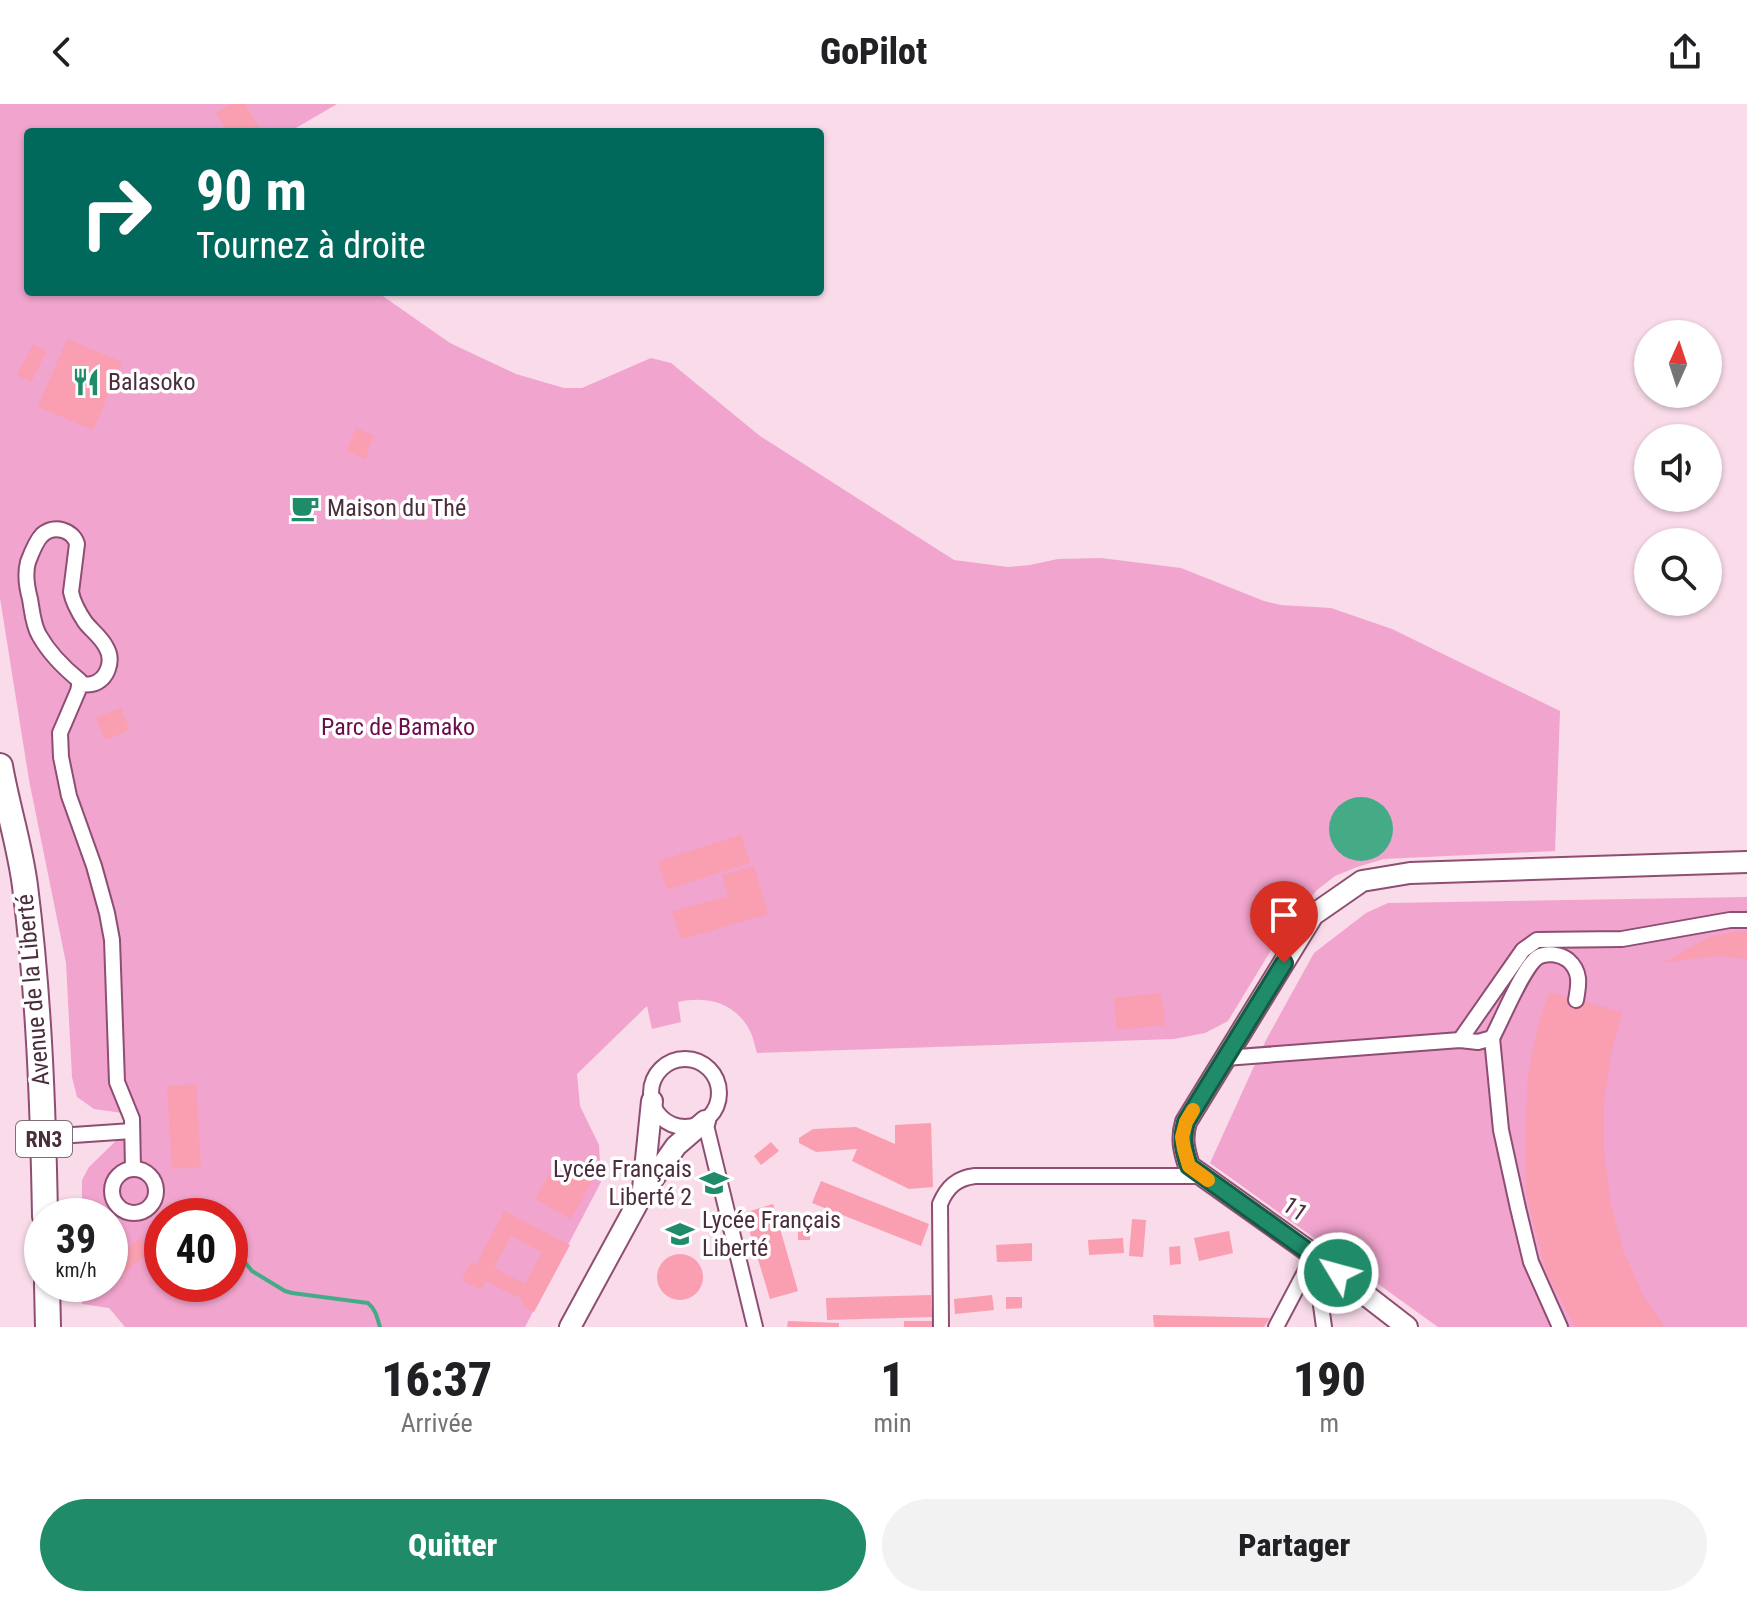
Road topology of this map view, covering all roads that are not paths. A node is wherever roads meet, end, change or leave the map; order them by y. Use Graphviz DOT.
graph roads {
  1 [pos="79,685"];
  2 [pos="0,766"];
  3 [pos="1747,862"];
  4 [pos="1747,920"];
  5 [pos="1576,1000"];
  6 [pos="1492,1038"];
  7 [pos="1460,1040"];
  8 [pos="1225,1058"];
  9 [pos="652,1101"];
  10 [pos="705,1121"];
  11 [pos="132,1131"];
  12 [pos="44,1137"];
  13 [pos="133,1169"];
  14 [pos="1195,1171"];
  15 [pos="643,1193"];
  16 [pos="45,1198"];
  17 [pos="1314,1255"];
  18 [pos="47,1302"];
  19 [pos="48,1327"];
  20 [pos="570,1327"];
  21 [pos="755,1327"];
  22 [pos="941,1327"];
  23 [pos="1276,1327"];
  24 [pos="1324,1327"];
  25 [pos="1407,1327"];
  26 [pos="1560,1327"];
  1 -- 1 [label="street"];
  1 -- 11 [label="street"];
  2 -- 12 [label="highway, Avenue de la Liberté / RN3"];
  3 -- 8 [label="street"];
  4 -- 7 [label="street"];
  5 -- 6 [label="street"];
  6 -- 7 [label="street"];
  6 -- 26 [label="street"];
  7 -- 8 [label="street"];
  8 -- 14 [label="street"];
  9 -- 10 [label="street"];
  9 -- 10 [label="street"];
  9 -- 15 [label="street"];
  10 -- 15 [label="street"];
  10 -- 21 [label="street"];
  11 -- 12 [label="street"];
  11 -- 13 [label="street"];
  12 -- 16 [label="highway, Avenue de la Liberté / RN3"];
  14 -- 17 [label="street, 11"];
  14 -- 22 [label="street"];
  15 -- 20 [label="street"];
  17 -- 23 [label="street"];
  17 -- 24 [label="street"];
  17 -- 25 [label="street, 11"];
  18 -- 19 [label="highway"];
}
